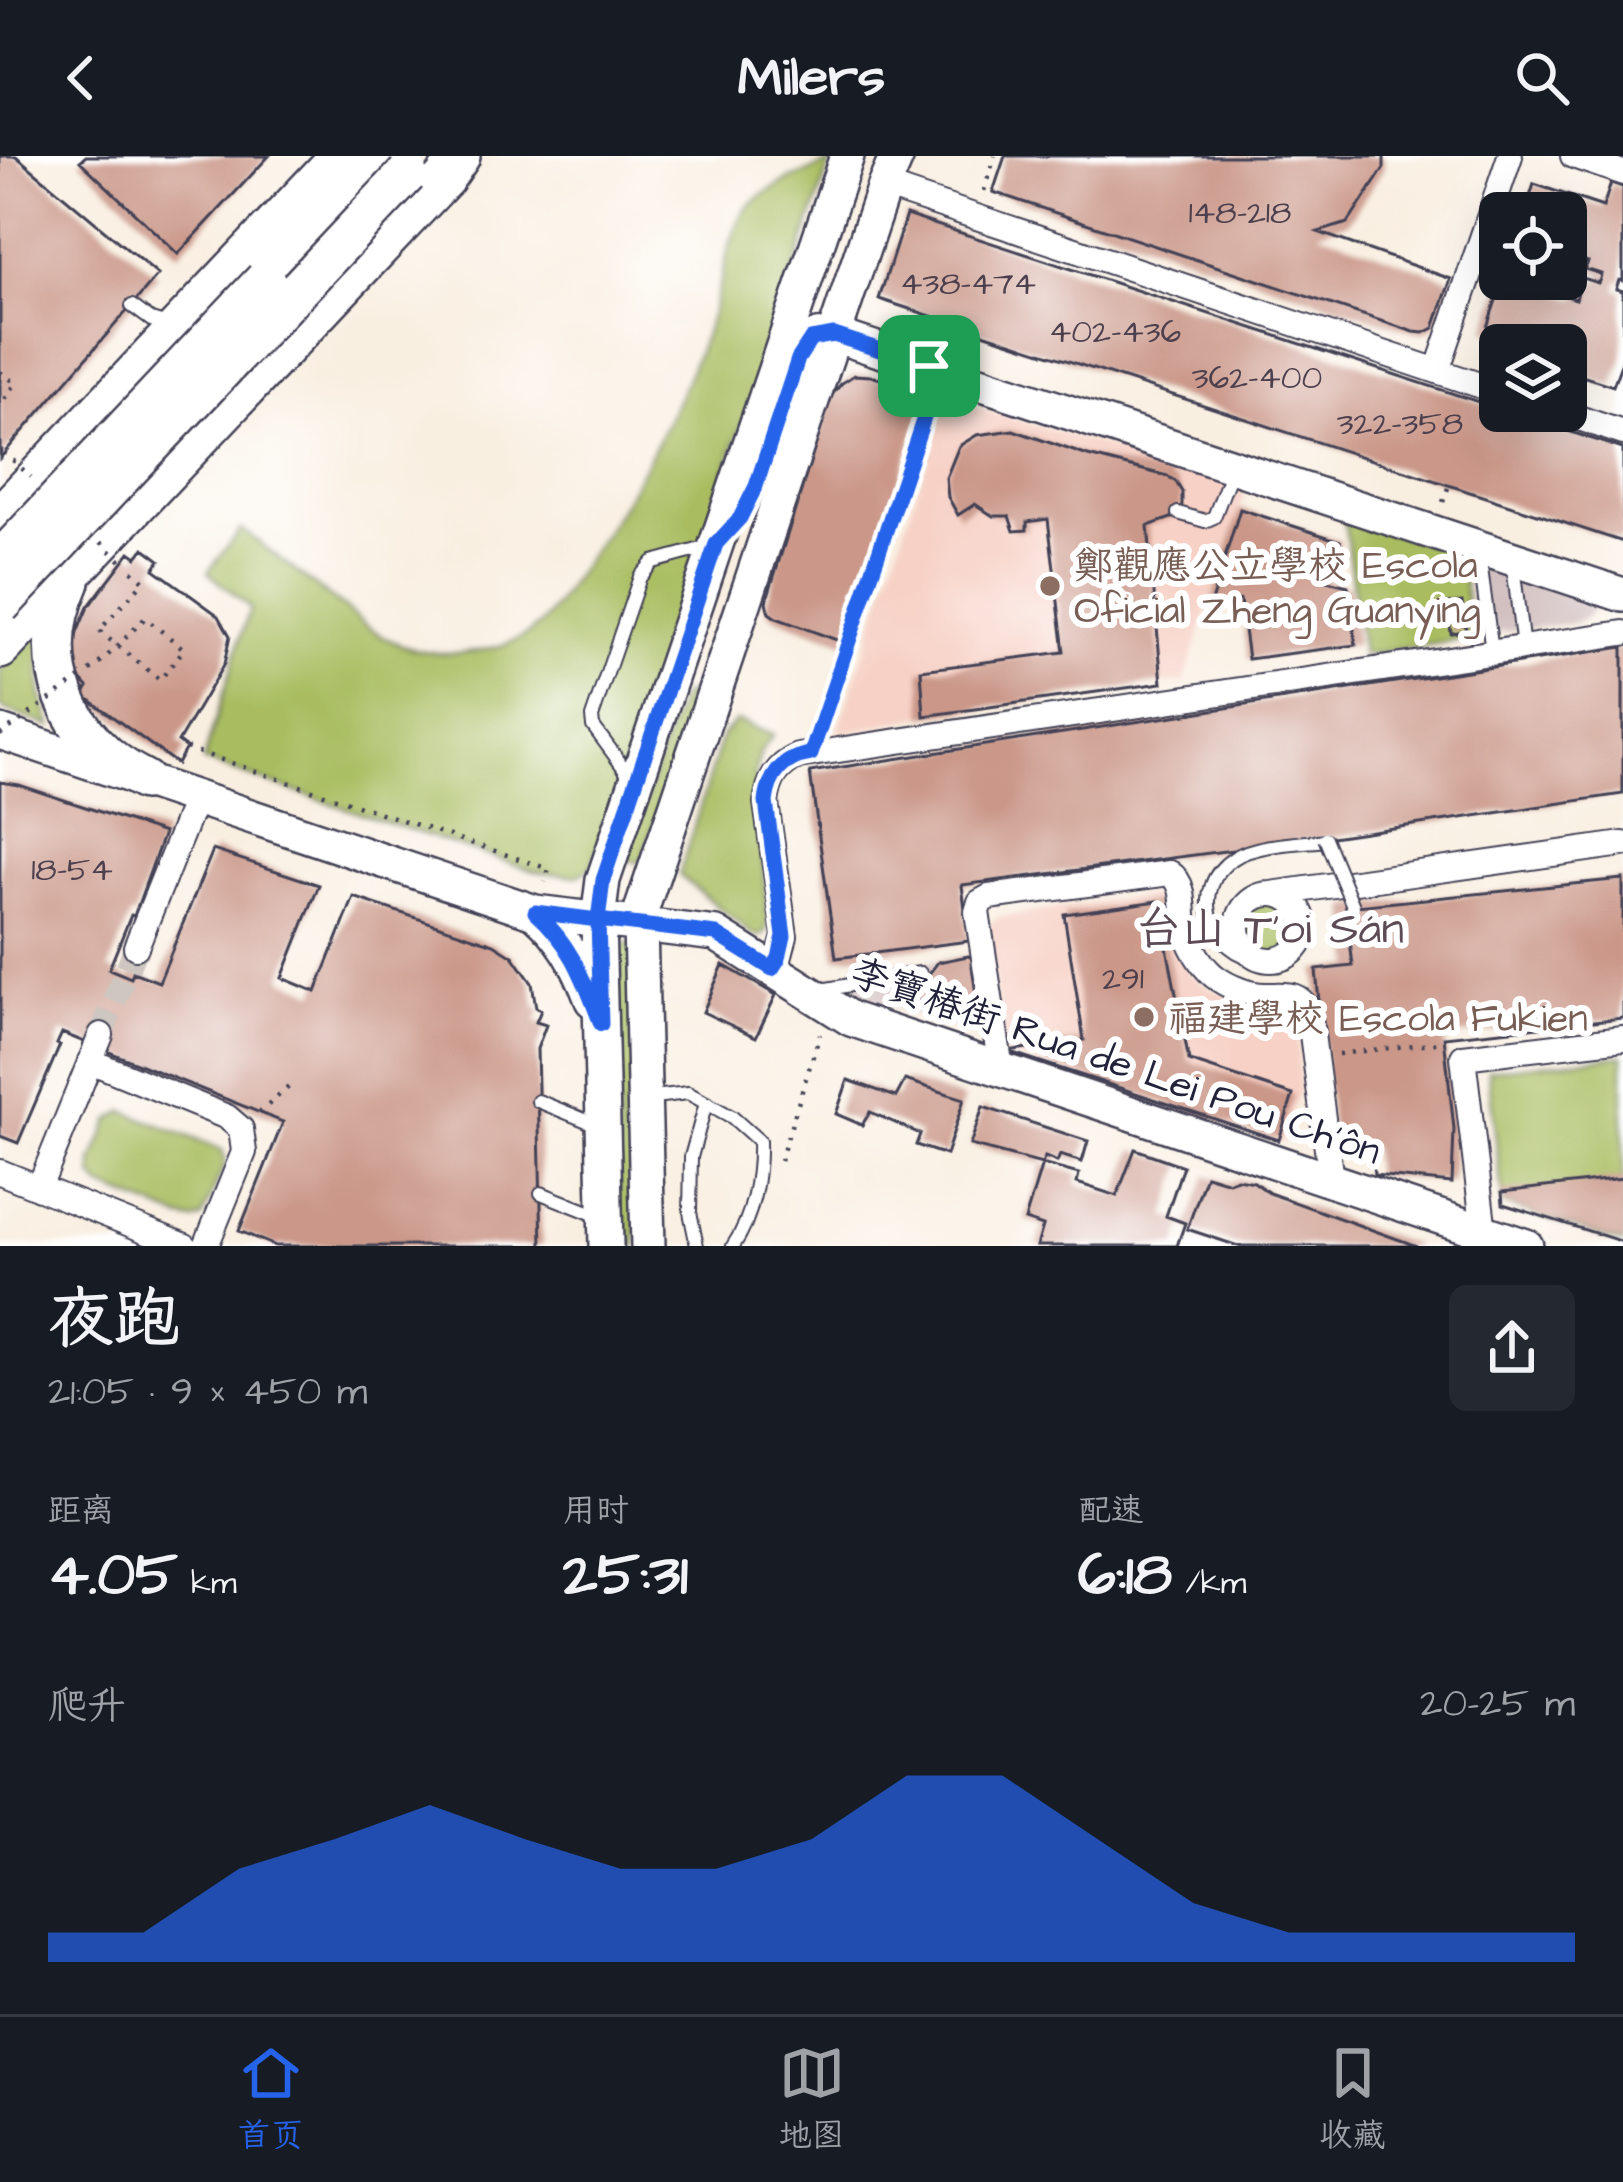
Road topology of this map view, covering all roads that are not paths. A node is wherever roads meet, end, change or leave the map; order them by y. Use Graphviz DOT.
graph roads {
  1 [pos="340,156"];
  2 [pos="460,156"];
  3 [pos="847,156"];
  4 [pos="1510,156"];
  5 [pos="1574,156"];
  6 [pos="404,162"];
  7 [pos="886,166"];
  8 [pos="1623,172"];
  9 [pos="189,316"];
  10 [pos="834,335"];
  11 [pos="146,346"];
  12 [pos="1437,370"];
  13 [pos="1479,385"];
  14 [pos="216,420"];
  15 [pos="91,421"];
  16 [pos="1587,421"];
  17 [pos="1623,433"];
  18 [pos="1232,470"];
  19 [pos="1178,513"];
  20 [pos="0,516"];
  21 [pos="716,544"];
  22 [pos="111,545"];
  23 [pos="1478,547"];
  24 [pos="1512,558"];
  25 [pos="0,561"];
  26 [pos="0,570"];
  27 [pos="1623,595"];
  28 [pos="0,604"];
  29 [pos="1623,633"];
  30 [pos="1523,648"];
  31 [pos="0,649"];
  32 [pos="1492,653"];
  33 [pos="676,663"];
  34 [pos="719,678"];
  35 [pos="0,734"];
  36 [pos="144,780"];
  37 [pos="636,785"];
  38 [pos="196,798"];
  39 [pos="1623,844"];
  40 [pos="1271,894"];
  41 [pos="1353,906"];
  42 [pos="535,912"];
  43 [pos="598,920"];
  44 [pos="640,925"];
  45 [pos="136,946"];
  46 [pos="1262,959"];
  47 [pos="772,969"];
  48 [pos="920,974"];
  49 [pos="1275,994"];
  50 [pos="819,999"];
  51 [pos="601,1024"];
  52 [pos="100,1035"];
  53 [pos="1623,1038"];
  54 [pos="90,1061"];
  55 [pos="1001,1069"];
  56 [pos="644,1098"];
  57 [pos="538,1101"];
  58 [pos="706,1103"];
  59 [pos="604,1127"];
  60 [pos="0,1172"];
  61 [pos="1331,1180"];
  62 [pos="32,1185"];
  63 [pos="541,1193"];
  64 [pos="1484,1232"];
  65 [pos="606,1233"];
  66 [pos="185,1246"];
  67 [pos="206,1246"];
  68 [pos="648,1246"];
  69 [pos="698,1246"];
  70 [pos="733,1246"];
  71 [pos="1526,1246"];
  1 -- 9 [label="main road"];
  2 -- 14 [label="main road"];
  3 -- 21 [label="main road"];
  4 -- 12 [label="street"];
  5 -- 8 [label="street"];
  6 -- 25 [label="main road, bridge"];
  6 -- 28 [label="main road, bridge"];
  7 -- 10 [label="main road"];
  7 -- 12 [label="street"];
  9 -- 11 [label="main road"];
  9 -- 11 [label="lane"];
  10 -- 18 [label="main road"];
  10 -- 21 [label="main road"];
  10 -- 34 [label="main road"];
  11 -- 15 [label="main road"];
  12 -- 13 [label="street"];
  14 -- 15 [label="main road"];
  14 -- 22 [label="main road"];
  15 -- 20 [label="main road"];
  16 -- 17 [label="street"];
  18 -- 19 [label="lane"];
  18 -- 23 [label="main road"];
  21 -- 33 [label="main road"];
  21 -- 37 [label="lane"];
  22 -- 26 [label="main road"];
  22 -- 31 [label="main road"];
  22 -- 36 [label="main road"];
  23 -- 24 [label="main road"];
  23 -- 32 [label="lane"];
  24 -- 27 [label="main road"];
  24 -- 30 [label="lane"];
  29 -- 30 [label="street"];
  30 -- 32 [label="street"];
  32 -- 47 [label="street"];
  33 -- 34 [label="main road"];
  33 -- 37 [label="main road"];
  34 -- 44 [label="main road"];
  35 -- 36 [label="main road, 李寶椿街 Rua de Lei Pou Ch'ôn"];
  36 -- 38 [label="main road, 李寶椿街 Rua de Lei Pou Ch'ôn"];
  37 -- 43 [label="main road"];
  38 -- 42 [label="main road, 李寶椿街 Rua de Lei Pou Ch'ôn"];
  38 -- 45 [label="street"];
  39 -- 40 [label="street"];
  40 -- 46 [label="street"];
  40 -- 46 [label="street"];
  41 -- 46 [label="lane, bridge"];
  42 -- 43 [label="main road, 李寶椿街 Rua de Lei Pou Ch'ôn"];
  42 -- 51 [label="main road"];
  43 -- 44 [label="main road, 李寶椿街 Rua de Lei Pou Ch'ôn"];
  43 -- 51 [label="main road"];
  44 -- 47 [label="main road, 李寶椿街 Rua de Lei Pou Ch'ôn"];
  44 -- 56 [label="main road"];
  46 -- 49 [label="street"];
  47 -- 50 [label="main road, 李寶椿街 Rua de Lei Pou Ch'ôn"];
  48 -- 50 [label="lane"];
  49 -- 55 [label="street"];
  49 -- 61 [label="street"];
  50 -- 55 [label="main road, 李寶椿街 Rua de Lei Pou Ch'ôn"];
  51 -- 59 [label="main road"];
  52 -- 54 [label="street"];
  53 -- 64 [label="street"];
  54 -- 62 [label="street"];
  54 -- 67 [label="street"];
  55 -- 61 [label="main road, 李寶椿街 Rua de Lei Pou Ch'ôn"];
  56 -- 58 [label="lane"];
  56 -- 68 [label="main road"];
  57 -- 59 [label="lane"];
  58 -- 69 [label="lane"];
  58 -- 70 [label="lane"];
  59 -- 65 [label="main road"];
  60 -- 62 [label="street"];
  61 -- 64 [label="main road, 李寶椿街 Rua de Lei Pou Ch'ôn"];
  62 -- 66 [label="street"];
  63 -- 65 [label="lane"];
  64 -- 71 [label="main road, 李寶椿街 Rua de Lei Pou Ch'ôn"];
}
